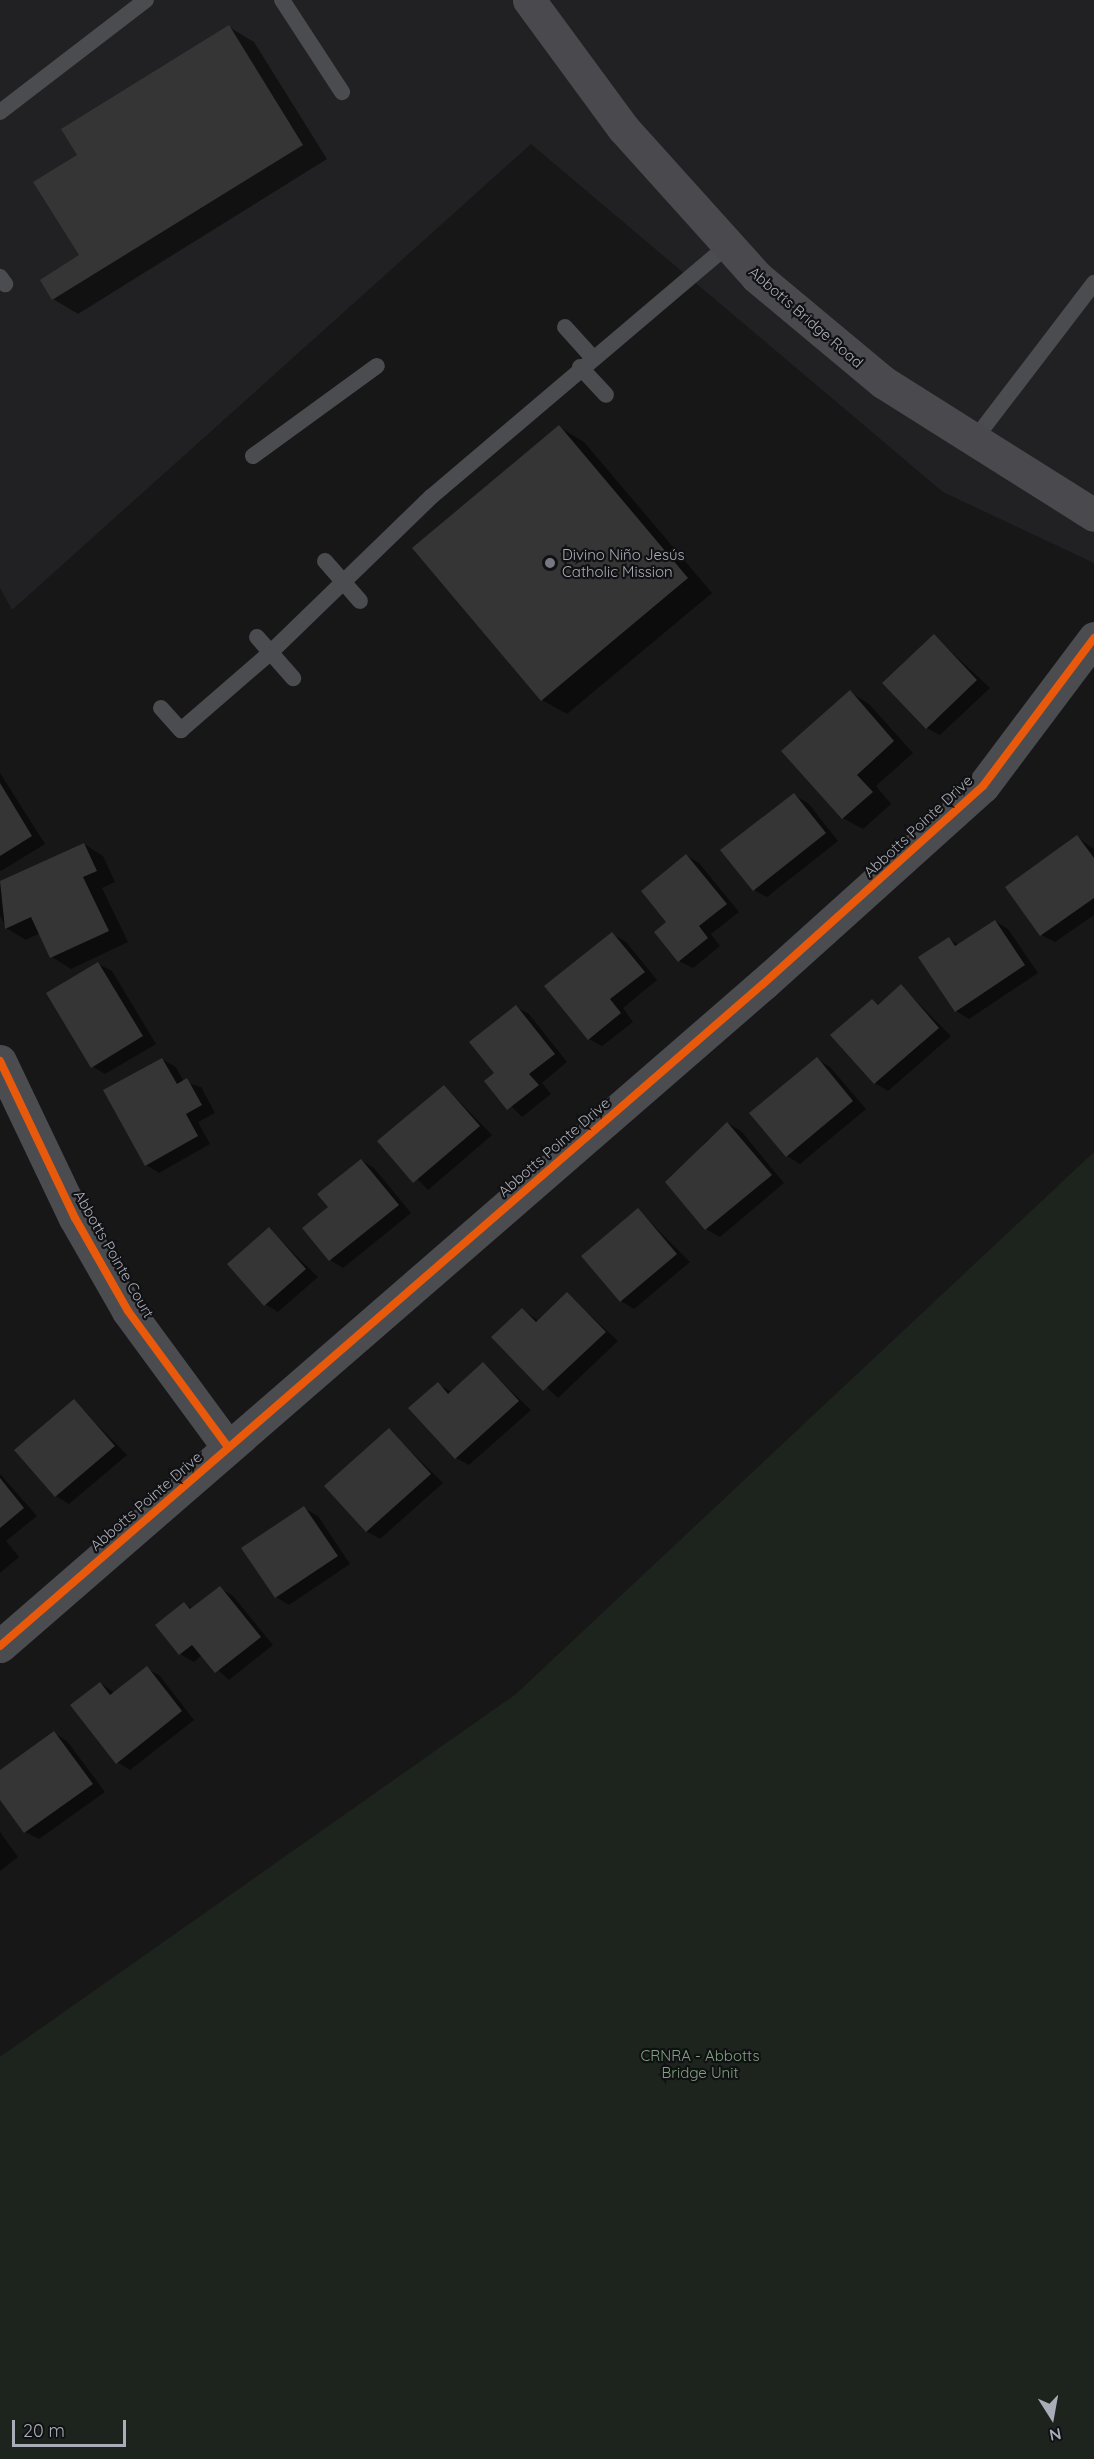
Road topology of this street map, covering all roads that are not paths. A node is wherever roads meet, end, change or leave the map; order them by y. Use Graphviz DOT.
graph roads {
  1 [pos="146,0"];
  2 [pos="282,0"];
  3 [pos="529,0"];
  4 [pos="342,92"];
  5 [pos="0,112"];
  6 [pos="728,245"];
  7 [pos="1094,283"];
  8 [pos="565,327"];
  9 [pos="586,362"];
  10 [pos="377,366"];
  11 [pos="606,395"];
  12 [pos="975,440"];
  13 [pos="253,456"];
  14 [pos="1094,515"];
  15 [pos="325,561"];
  16 [pos="344,583"];
  17 [pos="360,601"];
  18 [pos="257,637"];
  19 [pos="1094,638"];
  20 [pos="271,652"];
  21 [pos="293,678"];
  22 [pos="161,708"];
  23 [pos="3,1073"];
  24 [pos="228,1447"];
  25 [pos="0,1646"];
  1 -- 5 [label="lane"];
  2 -- 4 [label="lane"];
  3 -- 6 [label="main road, Abbotts Bridge Road"];
  6 -- 9 [label="lane"];
  6 -- 12 [label="main road, Abbotts Bridge Road"];
  7 -- 12 [label="lane"];
  8 -- 9 [label="lane"];
  9 -- 11 [label="lane"];
  9 -- 16 [label="lane"];
  10 -- 13 [label="lane"];
  12 -- 14 [label="main road, Abbotts Bridge Road"];
  15 -- 16 [label="lane"];
  16 -- 17 [label="lane"];
  16 -- 20 [label="lane"];
  18 -- 20 [label="lane"];
  19 -- 24 [label="street, Abbotts Pointe Drive"];
  20 -- 21 [label="lane"];
  20 -- 22 [label="lane"];
  23 -- 24 [label="street, Abbotts Pointe Court"];
  24 -- 25 [label="street, Abbotts Pointe Drive"];
}
